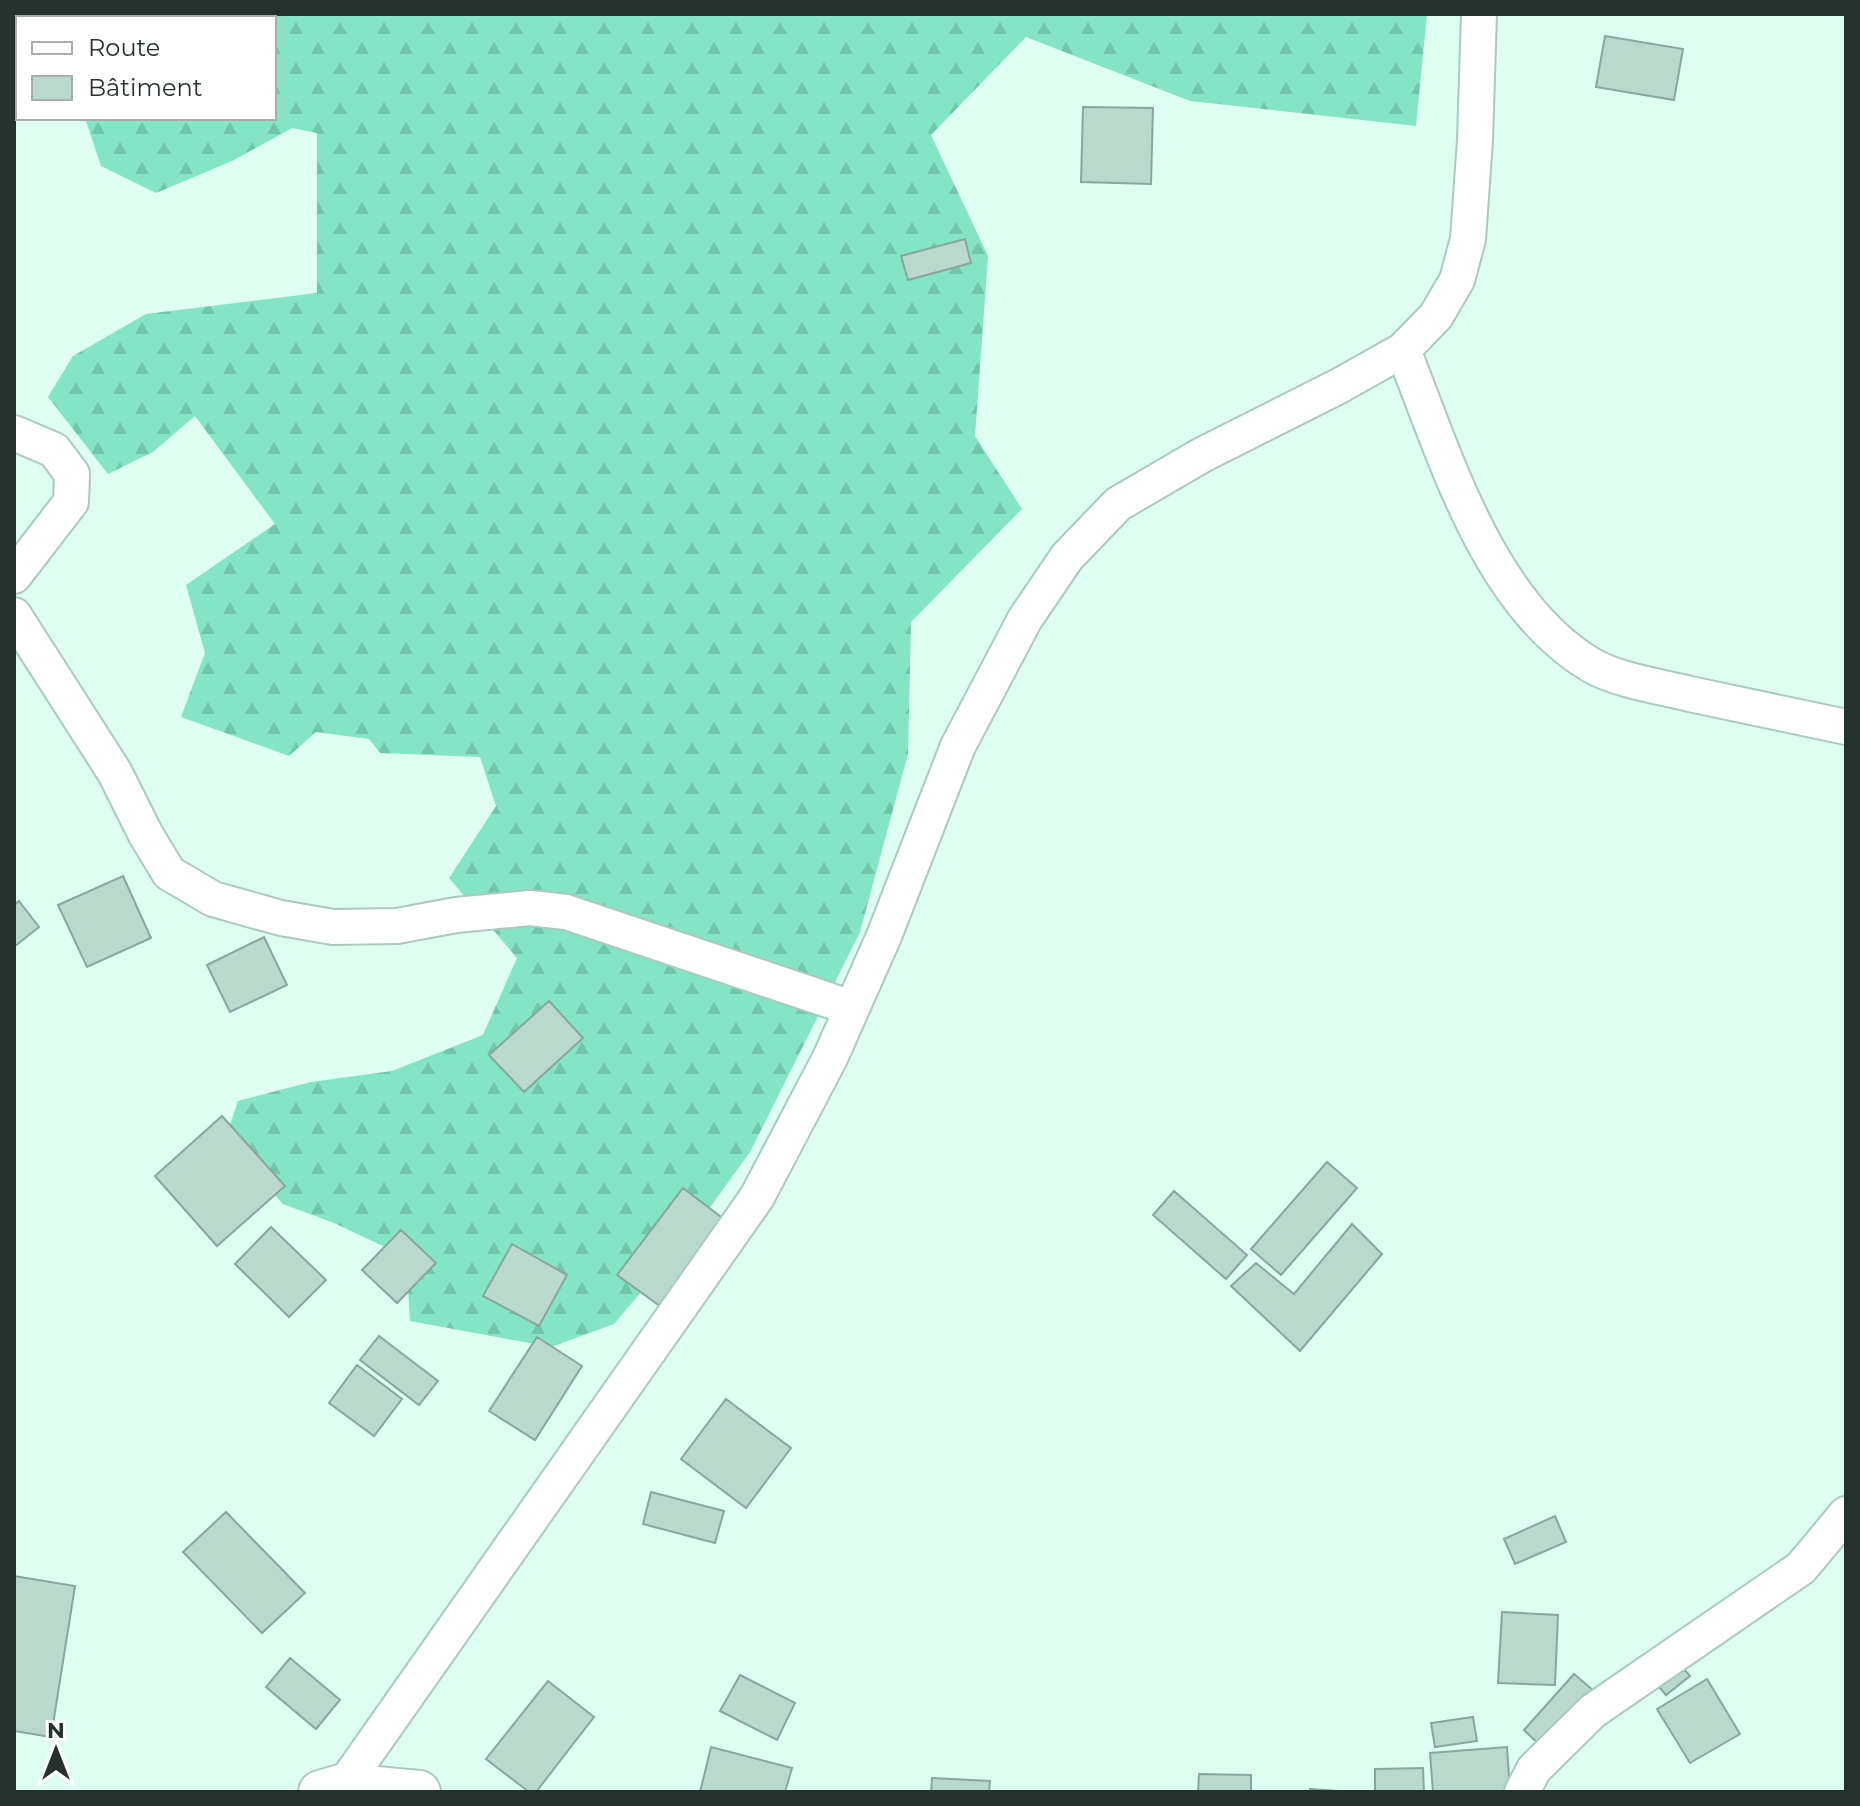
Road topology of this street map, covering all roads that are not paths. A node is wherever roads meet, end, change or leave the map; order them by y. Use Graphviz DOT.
graph roads {
  1 [pos="1479,14"];
  2 [pos="1403,350"];
  3 [pos="14,433"];
  4 [pos="14,576"];
  5 [pos="14,615"];
  6 [pos="1846,727"];
  7 [pos="852,1008"];
  8 [pos="1846,1514"];
  9 [pos="332,1788"];
  10 [pos="419,1792"];
  11 [pos="1522,1792"];
  1 -- 2 [label="street"];
  2 -- 6 [label="street"];
  2 -- 7 [label="street"];
  3 -- 4 [label="street"];
  5 -- 7 [label="street"];
  7 -- 9 [label="street"];
  8 -- 11 [label="street"];
  9 -- 10 [label="street"];
}
